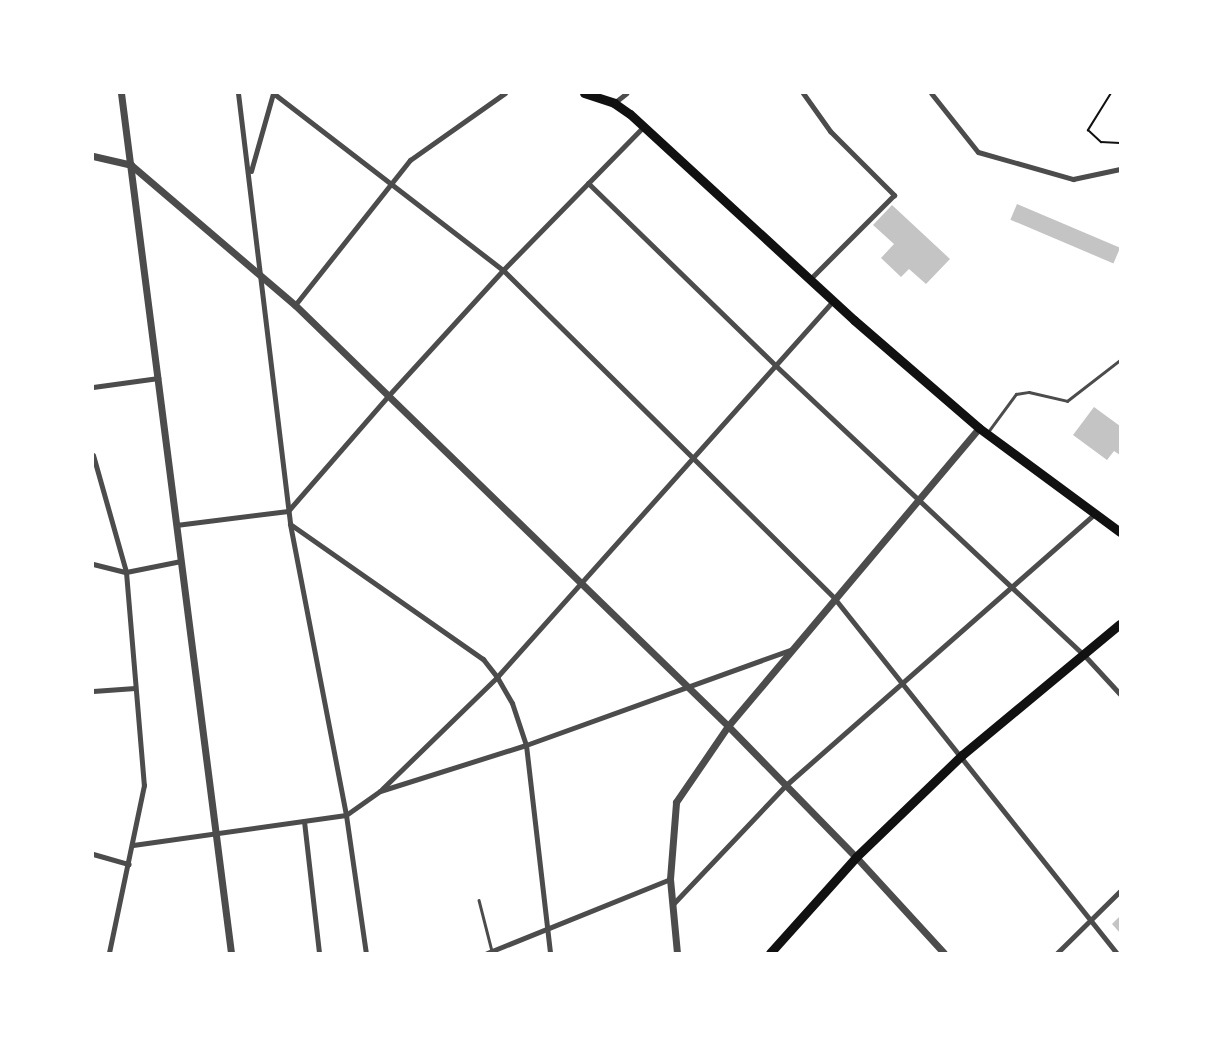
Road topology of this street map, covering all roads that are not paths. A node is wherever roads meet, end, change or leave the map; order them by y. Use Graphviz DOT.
graph roads {
  1 [pos="121,93"];
  2 [pos="238,93"];
  3 [pos="273,93"];
  4 [pos="505,93"];
  5 [pos="584,93"];
  6 [pos="627,93"];
  7 [pos="803,93"];
  8 [pos="931,93"];
  9 [pos="614,103"];
  10 [pos="645,126"];
  11 [pos="93,156"];
  12 [pos="131,165"];
  13 [pos="1120,169"];
  14 [pos="250,175"];
  15 [pos="389,183"];
  16 [pos="588,183"];
  17 [pos="503,270"];
  18 [pos="258,273"];
  19 [pos="810,279"];
  20 [pos="833,300"];
  21 [pos="295,305"];
  22 [pos="1120,360"];
  23 [pos="775,365"];
  24 [pos="158,378"];
  25 [pos="93,387"];
  26 [pos="387,396"];
  27 [pos="983,431"];
  28 [pos="93,455"];
  29 [pos="692,460"];
  30 [pos="918,500"];
  31 [pos="288,511"];
  32 [pos="1094,514"];
  33 [pos="290,524"];
  34 [pos="176,525"];
  35 [pos="1120,532"];
  36 [pos="181,561"];
  37 [pos="93,564"];
  38 [pos="125,572"];
  39 [pos="580,585"];
  40 [pos="1012,586"];
  41 [pos="835,599"];
  42 [pos="1120,624"];
  43 [pos="793,649"];
  44 [pos="1084,654"];
  45 [pos="496,677"];
  46 [pos="902,683"];
  47 [pos="687,686"];
  48 [pos="135,688"];
  49 [pos="93,691"];
  50 [pos="1120,694"];
  51 [pos="728,726"];
  52 [pos="526,745"];
  53 [pos="962,755"];
  54 [pos="786,785"];
  55 [pos="380,791"];
  56 [pos="346,815"];
  57 [pos="304,821"];
  58 [pos="215,833"];
  59 [pos="133,845"];
  60 [pos="93,854"];
  61 [pos="856,857"];
  62 [pos="129,864"];
  63 [pos="670,879"];
  64 [pos="1120,891"];
  65 [pos="479,900"];
  66 [pos="673,904"];
  67 [pos="1090,920"];
  68 [pos="548,930"];
  69 [pos="489,952"];
  70 [pos="108,953"];
  71 [pos="231,953"];
  72 [pos="319,953"];
  73 [pos="366,953"];
  74 [pos="550,953"];
  75 [pos="677,953"];
  76 [pos="770,953"];
  77 [pos="944,953"];
  78 [pos="1057,953"];
  79 [pos="1117,953"];
  1 -- 12 [label="street"];
  2 -- 14 [label="street"];
  3 -- 14 [label="street"];
  3 -- 15 [label="street"];
  4 -- 15 [label="street"];
  5 -- 9 [label="main road"];
  6 -- 9 [label="street"];
  7 -- 19 [label="street"];
  8 -- 13 [label="street"];
  9 -- 10 [label="main road"];
  10 -- 16 [label="street"];
  10 -- 19 [label="main road"];
  11 -- 12 [label="street"];
  12 -- 18 [label="street"];
  12 -- 24 [label="street"];
  14 -- 18 [label="street"];
  15 -- 17 [label="street"];
  15 -- 21 [label="street"];
  16 -- 17 [label="street"];
  16 -- 23 [label="street"];
  17 -- 26 [label="street"];
  17 -- 29 [label="street"];
  18 -- 21 [label="street"];
  18 -- 31 [label="street"];
  19 -- 20 [label="main road"];
  20 -- 23 [label="street"];
  20 -- 27 [label="main road"];
  21 -- 26 [label="street"];
  22 -- 27 [label="lane"];
  23 -- 29 [label="street"];
  23 -- 30 [label="street"];
  24 -- 25 [label="street"];
  24 -- 34 [label="street"];
  26 -- 31 [label="street"];
  26 -- 39 [label="street"];
  27 -- 30 [label="street"];
  27 -- 32 [label="main road"];
  28 -- 38 [label="street"];
  29 -- 39 [label="street"];
  29 -- 41 [label="street"];
  30 -- 40 [label="street"];
  30 -- 41 [label="street"];
  31 -- 33 [label="street"];
  31 -- 34 [label="street"];
  32 -- 35 [label="main road"];
  32 -- 40 [label="street"];
  33 -- 45 [label="street"];
  33 -- 56 [label="street"];
  34 -- 36 [label="street"];
  36 -- 38 [label="street"];
  36 -- 58 [label="street"];
  37 -- 38 [label="street"];
  38 -- 48 [label="street"];
  39 -- 45 [label="street"];
  39 -- 47 [label="street"];
  40 -- 44 [label="street"];
  40 -- 46 [label="street"];
  41 -- 43 [label="street"];
  41 -- 46 [label="street"];
  42 -- 44 [label="main road"];
  43 -- 47 [label="street"];
  43 -- 51 [label="street"];
  44 -- 50 [label="street"];
  44 -- 53 [label="main road"];
  45 -- 52 [label="street"];
  45 -- 55 [label="street"];
  46 -- 53 [label="street"];
  46 -- 54 [label="street"];
  47 -- 51 [label="street"];
  47 -- 52 [label="street"];
  48 -- 49 [label="street"];
  48 -- 59 [label="street"];
  51 -- 54 [label="street"];
  51 -- 63 [label="street"];
  52 -- 55 [label="street"];
  52 -- 68 [label="street"];
  53 -- 61 [label="main road"];
  53 -- 67 [label="street"];
  54 -- 61 [label="street"];
  54 -- 66 [label="street"];
  55 -- 56 [label="street"];
  56 -- 57 [label="street"];
  56 -- 73 [label="street"];
  57 -- 58 [label="street"];
  57 -- 72 [label="street"];
  58 -- 59 [label="street"];
  58 -- 71 [label="street"];
  59 -- 62 [label="street"];
  60 -- 62 [label="street"];
  61 -- 76 [label="main road"];
  61 -- 77 [label="street"];
  62 -- 70 [label="street"];
  63 -- 66 [label="street"];
  63 -- 68 [label="street"];
  64 -- 67 [label="street"];
  65 -- 69 [label="lane"];
  66 -- 75 [label="street"];
  67 -- 78 [label="street"];
  67 -- 79 [label="street"];
  68 -- 69 [label="street"];
  68 -- 74 [label="street"];
}
